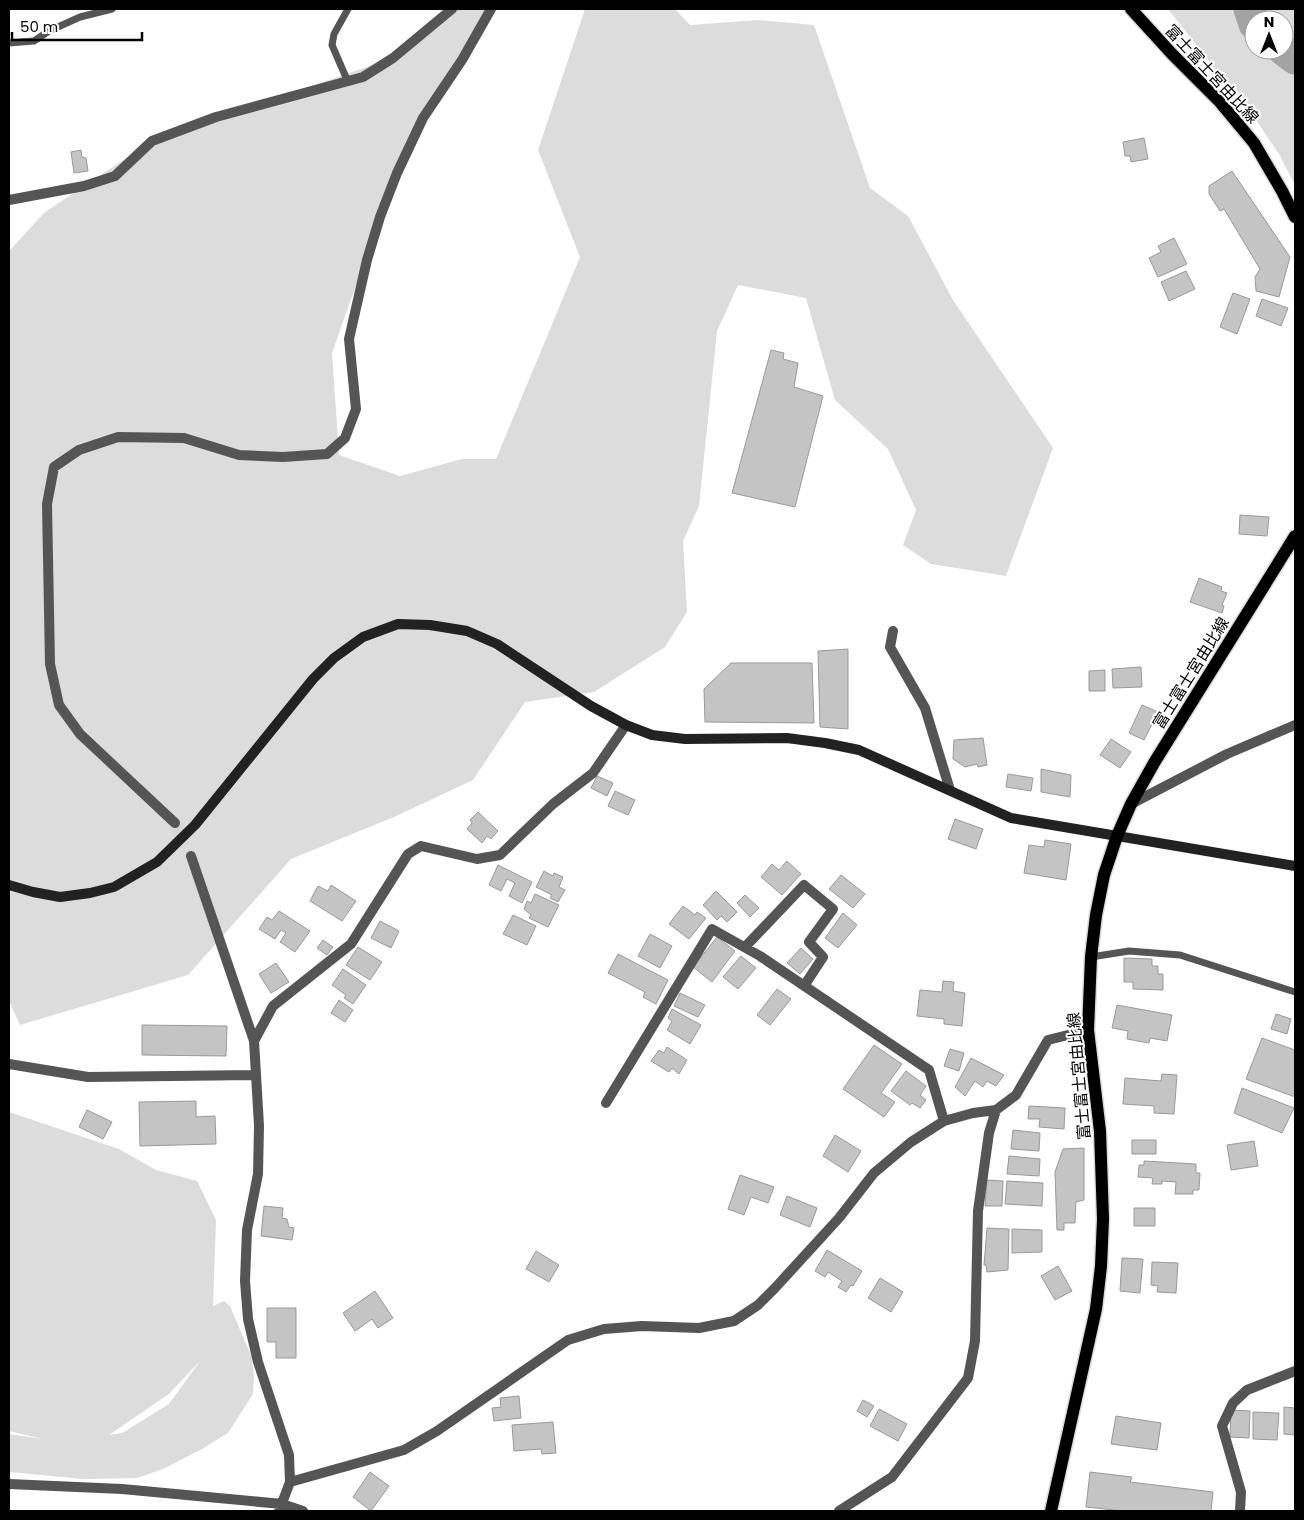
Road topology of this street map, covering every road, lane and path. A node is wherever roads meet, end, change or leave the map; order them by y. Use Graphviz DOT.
graph roads {
  1 [pos="112,9"];
  2 [pos="348,9"];
  3 [pos="452,9"];
  4 [pos="491,9"];
  5 [pos="1131,9"];
  6 [pos="9,44"];
  7 [pos="348,82"];
  8 [pos="9,200"];
  9 [pos="1295,217"];
  10 [pos="1295,536"];
  11 [pos="893,631"];
  12 [pos="626,725"];
  13 [pos="1295,725"];
  14 [pos="950,790"];
  15 [pos="1131,804"];
  16 [pos="175,823"];
  17 [pos="1117,836"];
  18 [pos="191,856"];
  19 [pos="1295,866"];
  20 [pos="9,885"];
  21 [pos="745,947"];
  22 [pos="1091,957"];
  23 [pos="804,986"];
  24 [pos="1295,992"];
  25 [pos="1088,1030"];
  26 [pos="254,1041"];
  27 [pos="9,1064"];
  28 [pos="256,1075"];
  29 [pos="606,1103"];
  30 [pos="996,1110"];
  31 [pos="944,1121"];
  32 [pos="1295,1371"];
  33 [pos="290,1482"];
  34 [pos="9,1484"];
  35 [pos="281,1508"];
  36 [pos="303,1511"];
  37 [pos="839,1511"];
  38 [pos="1051,1511"];
  39 [pos="1240,1511"];
  1 -- 6 [label="lane"];
  2 -- 7 [label="lane"];
  3 -- 7 [label="street"];
  4 -- 16 [label="street"];
  5 -- 9 [label="main road, 富士富士宮由比線"];
  7 -- 8 [label="street"];
  10 -- 15 [label="main road, 富士富士宮由比線"];
  11 -- 14 [label="street"];
  12 -- 14 [label="street"];
  12 -- 20 [label="street"];
  12 -- 26 [label="street"];
  13 -- 15 [label="street"];
  14 -- 17 [label="street"];
  15 -- 17 [label="main road, 富士富士宮由比線"];
  17 -- 19 [label="street"];
  17 -- 22 [label="main road, 富士富士宮由比線"];
  18 -- 26 [label="street"];
  21 -- 23 [label="street"];
  21 -- 23 [label="street"];
  21 -- 29 [label="street"];
  22 -- 24 [label="lane"];
  22 -- 25 [label="main road, 富士富士宮由比線"];
  23 -- 31 [label="street"];
  25 -- 30 [label="street"];
  25 -- 38 [label="main road, 富士富士宮由比線"];
  26 -- 28 [label="street"];
  27 -- 28 [label="street"];
  28 -- 33 [label="street"];
  30 -- 31 [label="street"];
  30 -- 37 [label="street"];
  31 -- 33 [label="street"];
  32 -- 39 [label="street"];
  33 -- 35 [label="street"];
  34 -- 35 [label="street"];
  35 -- 36 [label="street"];
}
